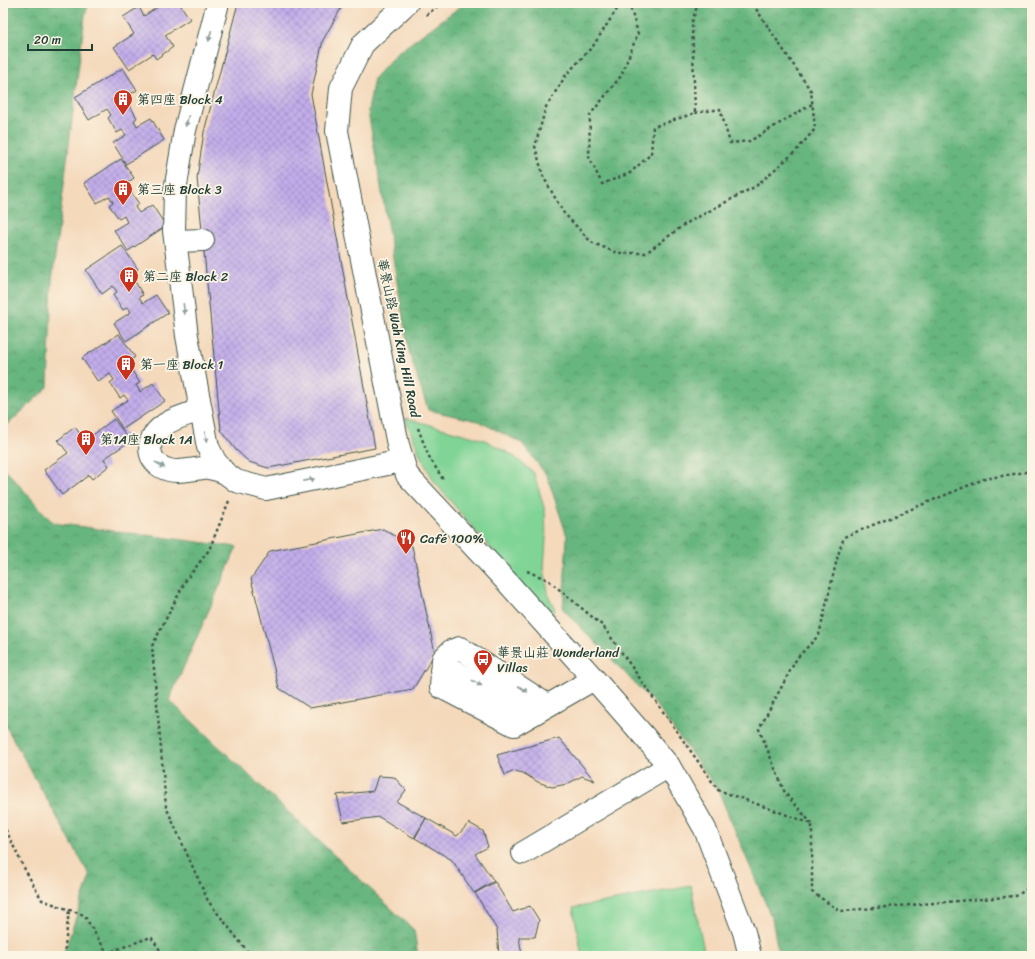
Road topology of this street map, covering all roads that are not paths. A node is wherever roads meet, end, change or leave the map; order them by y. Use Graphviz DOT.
graph roads {
  1 [pos="218,3"];
  2 [pos="415,10"];
  3 [pos="176,240"];
  4 [pos="203,240"];
  5 [pos="199,400"];
  6 [pos="402,461"];
  7 [pos="230,477"];
  8 [pos="594,679"];
  9 [pos="540,710"];
  10 [pos="669,766"];
  11 [pos="523,853"];
  12 [pos="750,956"];
  1 -- 3 [label="street, one-way"];
  2 -- 6 [label="street, 華景山路 Wah King Hill Road"];
  3 -- 4 [label="street"];
  3 -- 5 [label="street, one-way"];
  5 -- 7 [label="street, one-way"];
  5 -- 7 [label="street, one-way"];
  7 -- 6 [label="street, one-way"];
  6 -- 8 [label="street, 華景山路 Wah King Hill Road"];
  8 -- 9 [label="street"];
  8 -- 10 [label="street, 華景山路 Wah King Hill Road"];
  9 -- 9 [label="street, one-way"];
  10 -- 11 [label="street"];
  10 -- 12 [label="street, 華景山路 Wah King Hill Road"];
}
